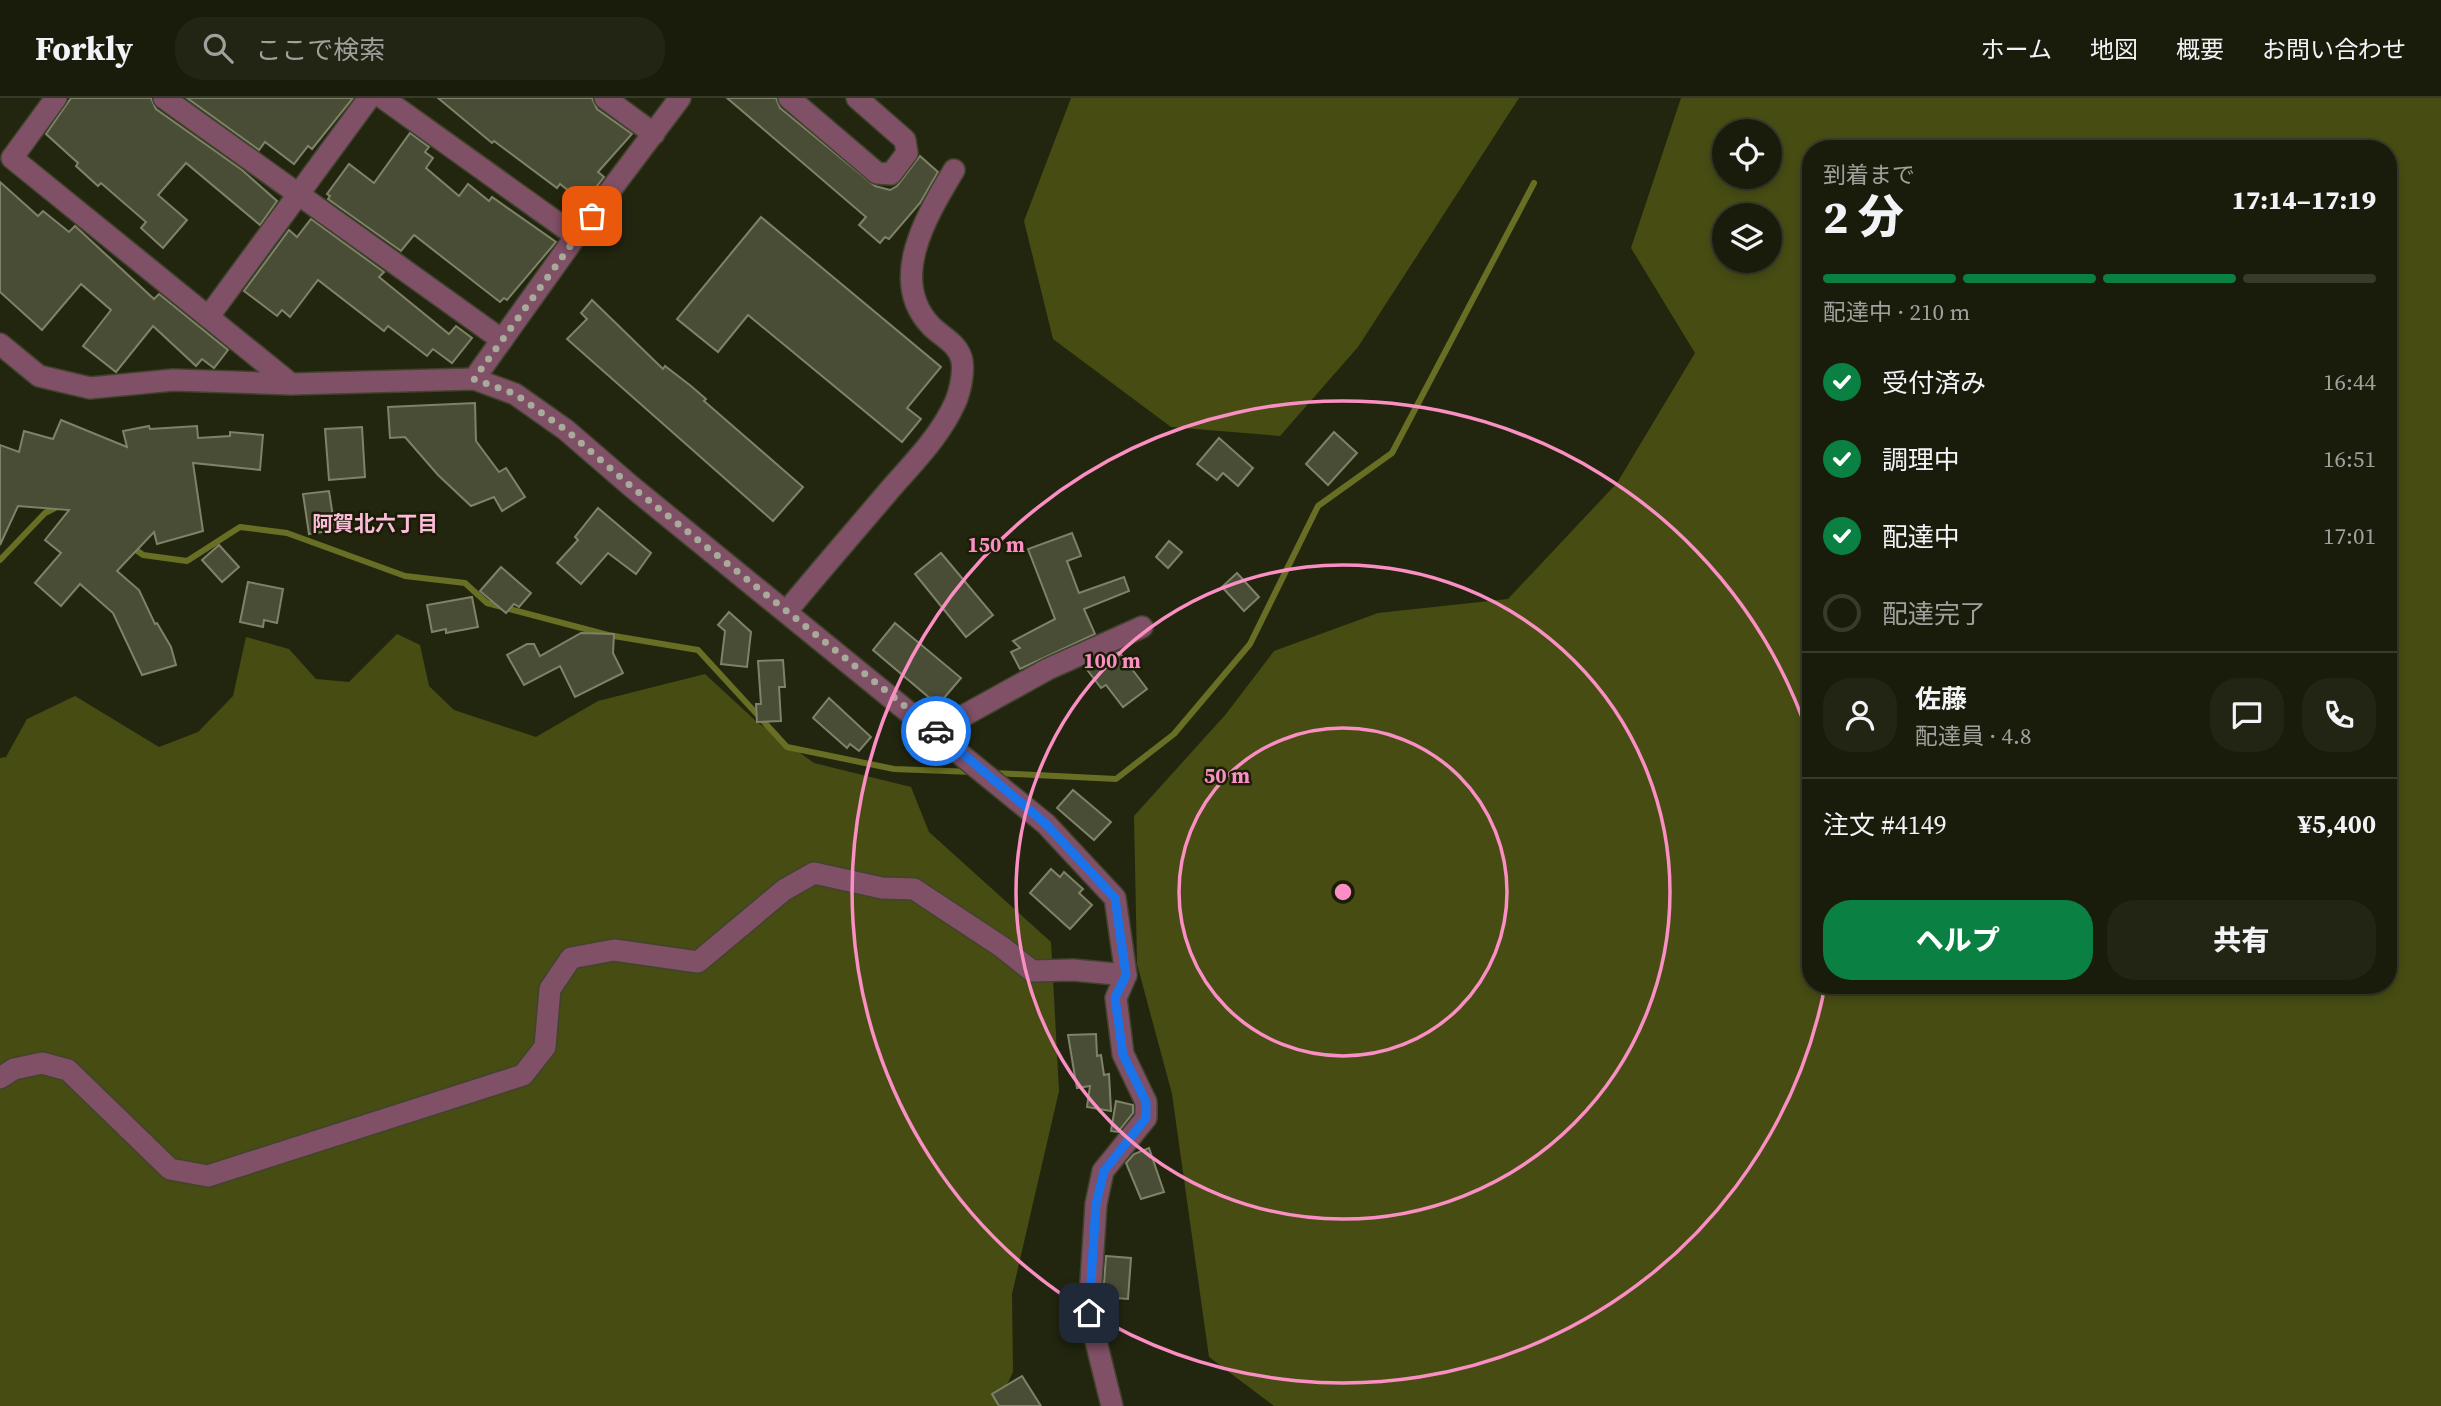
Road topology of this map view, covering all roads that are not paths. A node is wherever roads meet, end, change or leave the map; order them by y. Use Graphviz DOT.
graph roads {
  1 [pos="56,98"];
  2 [pos="164,98"];
  3 [pos="369,98"];
  4 [pos="383,98"];
  5 [pos="606,98"];
  6 [pos="680,98"];
  7 [pos="789,98"];
  8 [pos="857,98"];
  9 [pos="654,134"];
  10 [pos="954,170"];
  11 [pos="297,196"];
  12 [pos="576,236"];
  13 [pos="209,316"];
  14 [pos="502,340"];
  15 [pos="0,344"];
  16 [pos="474,379"];
  17 [pos="291,384"];
  18 [pos="787,611"];
  19 [pos="1142,627"];
  20 [pos="936,731"];
  21 [pos="1126,975"];
  22 [pos="0,1078"];
  23 [pos="1112,1406"];
  1 -- 13 [label="street"];
  2 -- 11 [label="street"];
  3 -- 11 [label="street"];
  4 -- 12 [label="street"];
  5 -- 9 [label="street"];
  6 -- 9 [label="street"];
  7 -- 8 [label="street"];
  9 -- 12 [label="street"];
  10 -- 18 [label="street"];
  11 -- 13 [label="street"];
  11 -- 14 [label="street"];
  12 -- 14 [label="street"];
  13 -- 17 [label="street"];
  14 -- 16 [label="street"];
  15 -- 17 [label="street"];
  16 -- 17 [label="street"];
  16 -- 18 [label="street"];
  18 -- 20 [label="street"];
  19 -- 20 [label="street"];
  20 -- 21 [label="street"];
  21 -- 22 [label="street"];
  21 -- 23 [label="street"];
}
